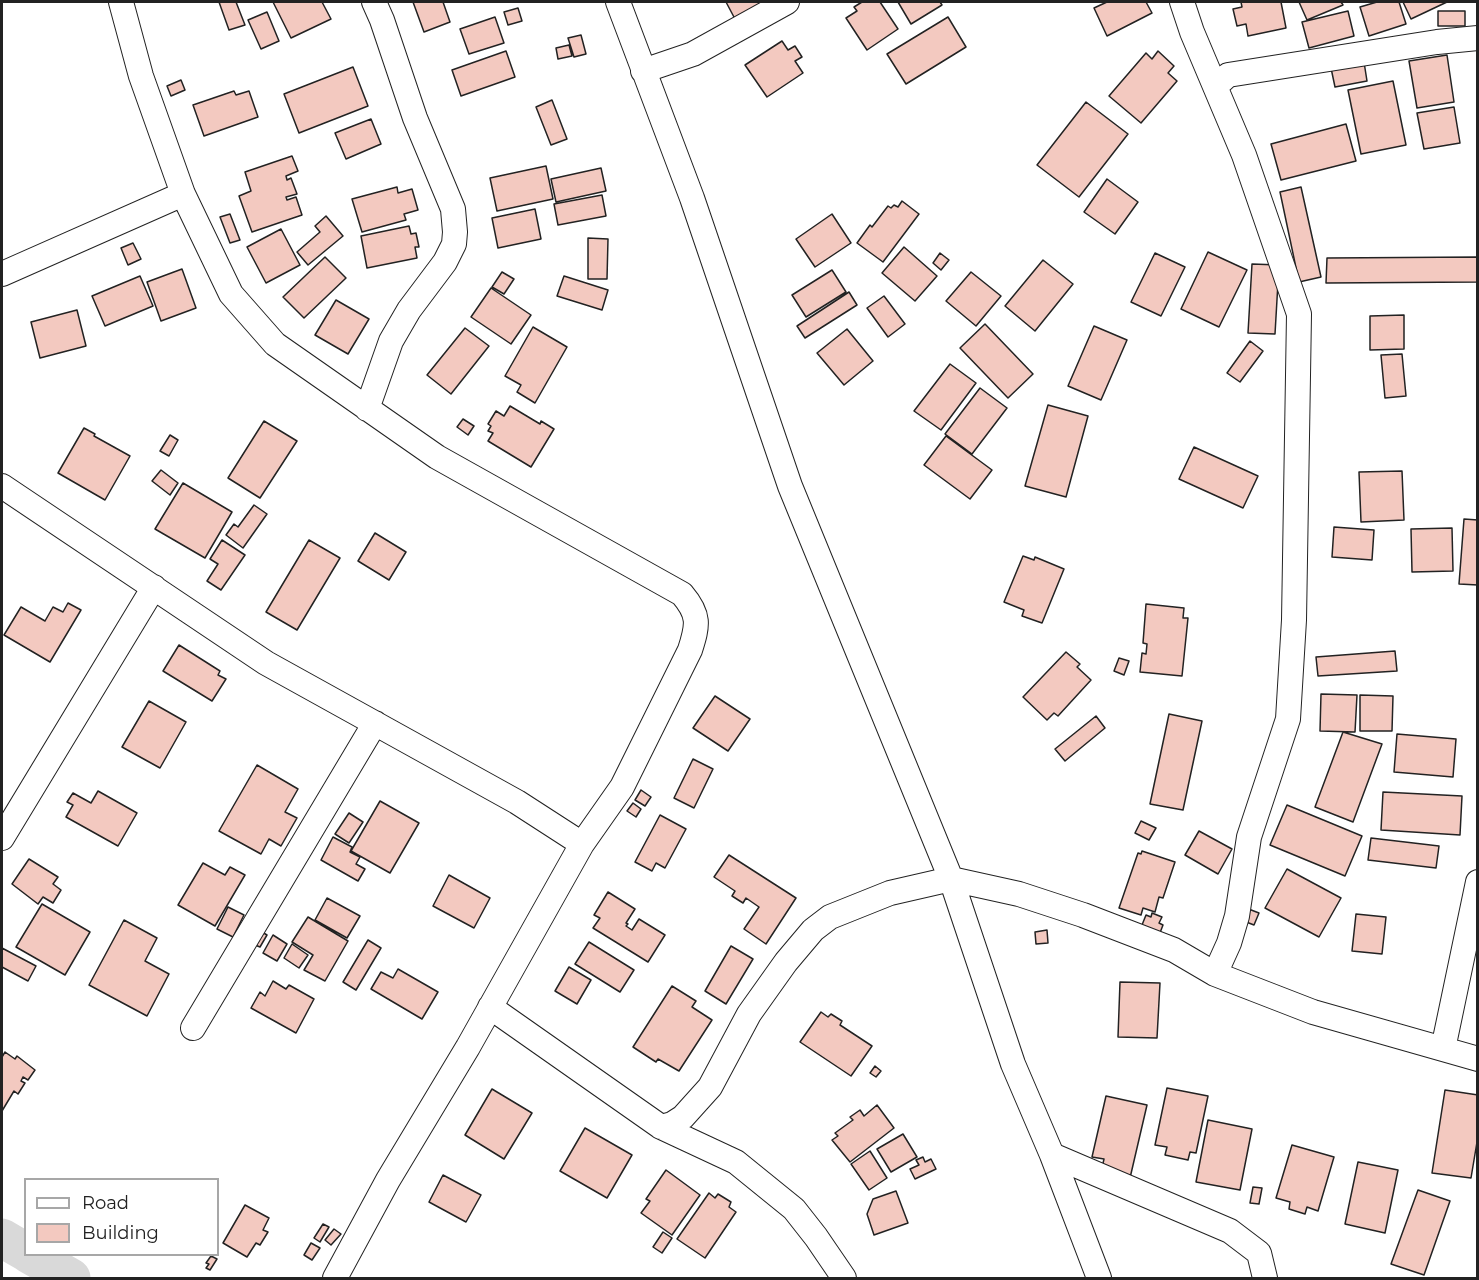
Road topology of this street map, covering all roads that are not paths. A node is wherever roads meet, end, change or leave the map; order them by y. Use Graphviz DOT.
graph roads {
  1 [pos="123,2"];
  2 [pos="374,2"];
  3 [pos="618,2"];
  4 [pos="787,2"];
  5 [pos="1182,2"];
  6 [pos="1478,38"];
  7 [pos="643,71"];
  8 [pos="1216,86"];
  9 [pos="183,194"];
  10 [pos="2,274"];
  11 [pos="367,409"];
  12 [pos="2,486"];
  13 [pos="154,587"];
  14 [pos="375,723"];
  15 [pos="2,838"];
  16 [pos="582,844"];
  17 [pos="951,879"];
  18 [pos="1478,882"];
  19 [pos="1215,974"];
  20 [pos="490,1007"];
  21 [pos="193,1028"];
  22 [pos="1443,1049"];
  23 [pos="1478,1059"];
  24 [pos="661,1127"];
  25 [pos="1052,1155"];
  26 [pos="335,1278"];
  27 [pos="844,1278"];
  28 [pos="1099,1278"];
  29 [pos="1265,1278"];
  1 -- 9 [label="street"];
  2 -- 11 [label="street"];
  3 -- 7 [label="street"];
  4 -- 7 [label="street"];
  5 -- 8 [label="street"];
  6 -- 8 [label="street"];
  7 -- 17 [label="street"];
  8 -- 19 [label="street"];
  9 -- 10 [label="street"];
  9 -- 11 [label="street"];
  11 -- 16 [label="street"];
  12 -- 13 [label="street"];
  13 -- 14 [label="street"];
  13 -- 15 [label="street"];
  14 -- 16 [label="street"];
  14 -- 21 [label="street"];
  16 -- 20 [label="street"];
  17 -- 19 [label="street"];
  17 -- 24 [label="street"];
  17 -- 25 [label="street"];
  18 -- 22 [label="street"];
  19 -- 22 [label="street"];
  20 -- 24 [label="street"];
  20 -- 26 [label="street"];
  22 -- 23 [label="street"];
  24 -- 27 [label="street"];
  25 -- 28 [label="street"];
  25 -- 29 [label="street"];
}
